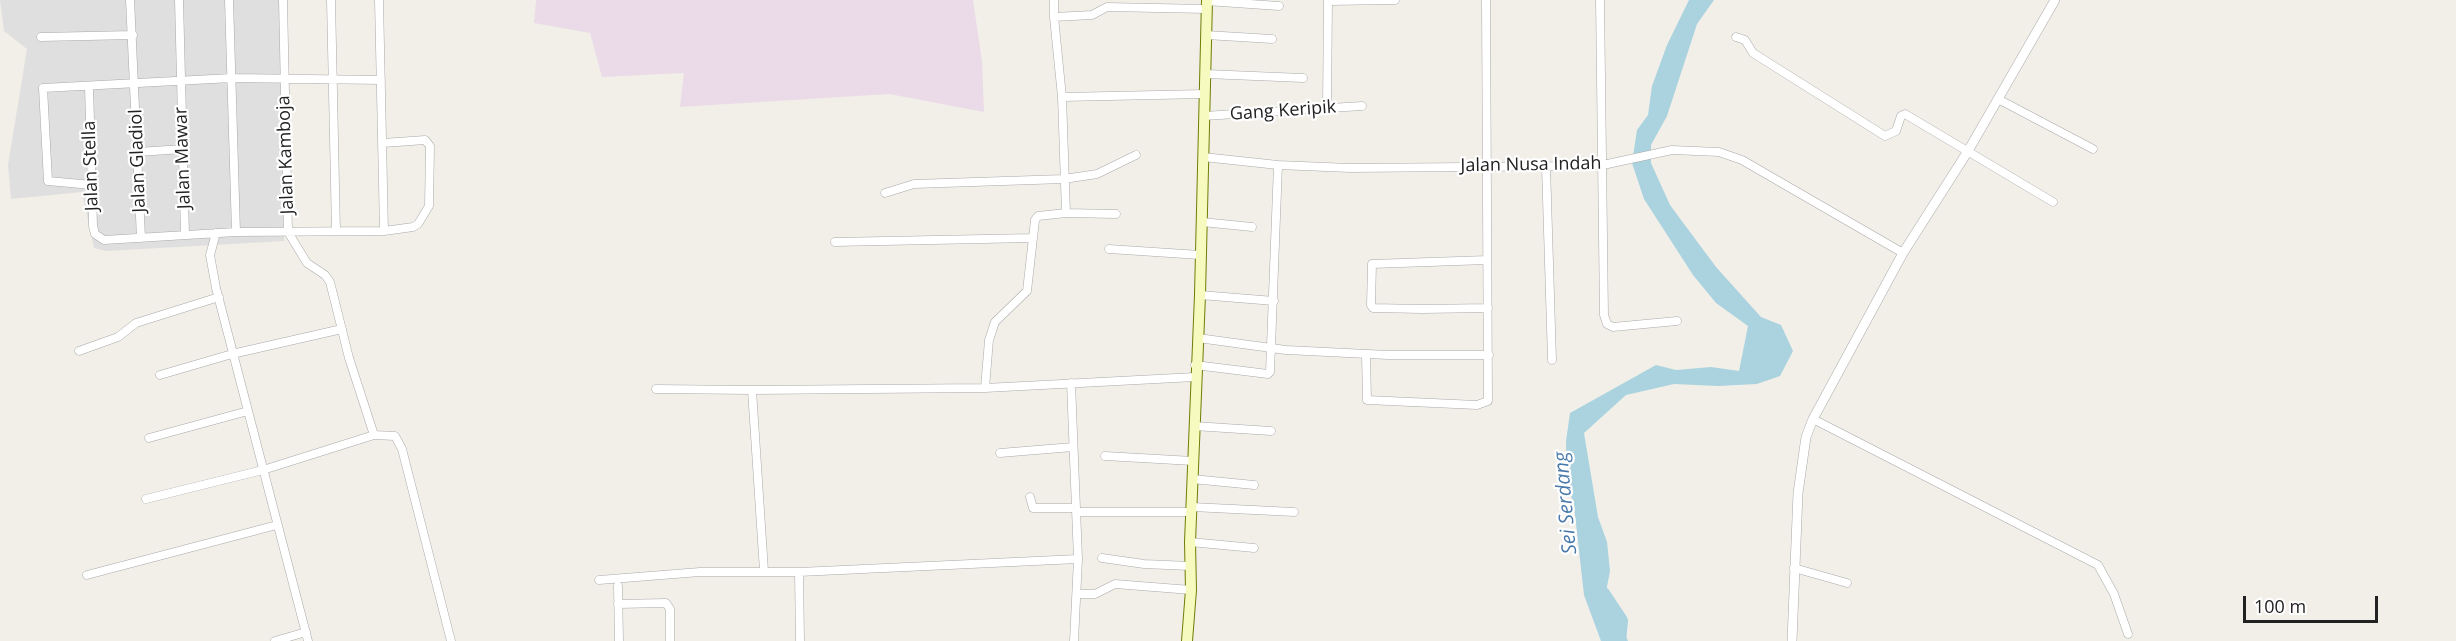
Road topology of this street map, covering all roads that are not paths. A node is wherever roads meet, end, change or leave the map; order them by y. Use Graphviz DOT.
graph roads {
  1 [pos="130,0"];
  2 [pos="179,0"];
  3 [pos="229,0"];
  4 [pos="283,0"];
  5 [pos="331,0"];
  6 [pos="379,0"];
  7 [pos="1054,0"];
  8 [pos="1328,0"];
  9 [pos="1395,0"];
  10 [pos="1486,0"];
  11 [pos="1600,0"];
  12 [pos="2055,0"];
  13 [pos="1206,3"];
  14 [pos="1279,6"];
  15 [pos="1054,17"];
  16 [pos="133,35"];
  17 [pos="1206,35"];
  18 [pos="41,37"];
  19 [pos="1736,37"];
  20 [pos="1272,39"];
  21 [pos="1206,74"];
  22 [pos="232,78"];
  23 [pos="1303,78"];
  24 [pos="284,79"];
  25 [pos="333,80"];
  26 [pos="381,80"];
  27 [pos="181,81"];
  28 [pos="135,85"];
  29 [pos="89,86"];
  30 [pos="1204,94"];
  31 [pos="1062,97"];
  32 [pos="1998,99"];
  33 [pos="1362,106"];
  34 [pos="1327,108"];
  35 [pos="1204,116"];
  36 [pos="383,143"];
  37 [pos="183,149"];
  38 [pos="2092,149"];
  39 [pos="1968,151"];
  40 [pos="138,152"];
  41 [pos="1136,154"];
  42 [pos="1203,157"];
  43 [pos="1278,165"];
  44 [pos="1603,165"];
  45 [pos="1489,166"];
  46 [pos="1546,166"];
  47 [pos="1064,179"];
  48 [pos="92,185"];
  49 [pos="885,193"];
  50 [pos="2053,202"];
  51 [pos="1066,213"];
  52 [pos="1116,214"];
  53 [pos="1202,222"];
  54 [pos="1252,227"];
  55 [pos="336,231"];
  56 [pos="384,231"];
  57 [pos="216,232"];
  58 [pos="236,232"];
  59 [pos="288,232"];
  60 [pos="185,235"];
  61 [pos="141,238"];
  62 [pos="1032,238"];
  63 [pos="835,242"];
  64 [pos="1109,249"];
  65 [pos="1903,253"];
  66 [pos="1200,255"];
  67 [pos="1487,261"];
  68 [pos="1200,295"];
  69 [pos="219,297"];
  70 [pos="1274,301"];
  71 [pos="1488,308"];
  72 [pos="1677,321"];
  73 [pos="342,329"];
  74 [pos="1198,338"];
  75 [pos="1273,348"];
  76 [pos="79,351"];
  77 [pos="232,354"];
  78 [pos="1366,354"];
  79 [pos="1489,355"];
  80 [pos="1552,360"];
  81 [pos="1196,365"];
  82 [pos="160,375"];
  83 [pos="1195,377"];
  84 [pos="1071,383"];
  85 [pos="985,388"];
  86 [pos="656,389"];
  87 [pos="752,390"];
  88 [pos="248,411"];
  89 [pos="1813,419"];
  90 [pos="1194,426"];
  91 [pos="1271,431"];
  92 [pos="374,435"];
  93 [pos="149,438"];
  94 [pos="1073,447"];
  95 [pos="1000,453"];
  96 [pos="1105,456"];
  97 [pos="1193,461"];
  98 [pos="263,470"];
  99 [pos="1192,479"];
  100 [pos="1254,485"];
  101 [pos="1030,498"];
  102 [pos="146,499"];
  103 [pos="1192,509"];
  104 [pos="1076,510"];
  105 [pos="1294,512"];
  106 [pos="277,525"];
  107 [pos="1190,542"];
  108 [pos="1254,548"];
  109 [pos="1078,558"];
  110 [pos="1102,558"];
  111 [pos="1190,566"];
  112 [pos="1794,568"];
  113 [pos="764,571"];
  114 [pos="799,572"];
  115 [pos="87,575"];
  116 [pos="599,580"];
  117 [pos="1847,582"];
  118 [pos="618,586"];
  119 [pos="1191,591"];
  120 [pos="1077,594"];
  121 [pos="618,604"];
  122 [pos="306,632"];
  123 [pos="2128,634"];
  124 [pos="275,641"];
  125 [pos="308,641"];
  126 [pos="451,641"];
  127 [pos="619,641"];
  128 [pos="670,641"];
  129 [pos="800,641"];
  130 [pos="1074,641"];
  131 [pos="1187,641"];
  132 [pos="1792,641"];
  1 -- 16 [label="street, Jalan Gladiol"];
  2 -- 27 [label="street, Jalan Mawar"];
  3 -- 22 [label="street"];
  4 -- 24 [label="street, Jalan Kamboja"];
  5 -- 25 [label="street"];
  6 -- 26 [label="street"];
  7 -- 15 [label="street"];
  8 -- 9 [label="street"];
  8 -- 34 [label="street"];
  10 -- 45 [label="street"];
  11 -- 44 [label="street"];
  12 -- 32 [label="street"];
  13 -- 14 [label="street"];
  13 -- 15 [label="street"];
  13 -- 17 [label="main road"];
  15 -- 31 [label="street"];
  16 -- 18 [label="street"];
  16 -- 28 [label="street, Jalan Gladiol"];
  17 -- 20 [label="street"];
  17 -- 21 [label="main road"];
  19 -- 39 [label="street"];
  21 -- 23 [label="street"];
  21 -- 30 [label="main road"];
  22 -- 24 [label="street"];
  22 -- 27 [label="street"];
  22 -- 58 [label="street"];
  24 -- 25 [label="street"];
  24 -- 59 [label="street, Jalan Kamboja"];
  25 -- 26 [label="street"];
  25 -- 55 [label="street"];
  26 -- 36 [label="street"];
  27 -- 28 [label="street"];
  27 -- 37 [label="street, Jalan Mawar"];
  28 -- 29 [label="street"];
  28 -- 40 [label="street, Jalan Gladiol"];
  29 -- 48 [label="street, Jalan Stella"];
  29 -- 48 [label="street"];
  30 -- 31 [label="street"];
  30 -- 35 [label="main road"];
  31 -- 47 [label="street"];
  32 -- 38 [label="street"];
  32 -- 39 [label="street"];
  33 -- 34 [label="street, Gang Keripik"];
  34 -- 35 [label="street, Gang Keripik"];
  35 -- 42 [label="main road"];
  36 -- 56 [label="street"];
  36 -- 56 [label="street"];
  37 -- 40 [label="street"];
  37 -- 60 [label="street, Jalan Mawar"];
  39 -- 50 [label="street"];
  39 -- 65 [label="street"];
  40 -- 61 [label="street, Jalan Gladiol"];
  41 -- 47 [label="street"];
  42 -- 43 [label="street, Jalan Nusa Indah"];
  42 -- 53 [label="main road"];
  43 -- 45 [label="street, Jalan Nusa Indah"];
  43 -- 70 [label="street"];
  44 -- 46 [label="street, Jalan Nusa Indah"];
  44 -- 65 [label="street, Jalan Nusa Indah"];
  44 -- 72 [label="street"];
  45 -- 46 [label="street, Jalan Nusa Indah"];
  45 -- 67 [label="street"];
  46 -- 80 [label="street"];
  47 -- 49 [label="street"];
  47 -- 51 [label="street"];
  48 -- 61 [label="street, Jalan Stella"];
  51 -- 52 [label="street"];
  51 -- 62 [label="street"];
  53 -- 54 [label="street"];
  53 -- 66 [label="main road"];
  55 -- 56 [label="street"];
  55 -- 59 [label="street"];
  57 -- 58 [label="street"];
  57 -- 60 [label="street"];
  57 -- 69 [label="street"];
  58 -- 59 [label="street"];
  59 -- 73 [label="street"];
  60 -- 61 [label="street"];
  62 -- 63 [label="street"];
  62 -- 85 [label="street"];
  64 -- 66 [label="street"];
  65 -- 89 [label="street"];
  66 -- 68 [label="main road"];
  67 -- 71 [label="street"];
  67 -- 71 [label="street"];
  68 -- 70 [label="street"];
  68 -- 74 [label="main road"];
  69 -- 76 [label="street"];
  69 -- 77 [label="street"];
  70 -- 75 [label="street"];
  71 -- 79 [label="street"];
  73 -- 77 [label="street"];
  73 -- 92 [label="street"];
  74 -- 75 [label="street"];
  74 -- 81 [label="main road"];
  75 -- 78 [label="street"];
  75 -- 81 [label="street"];
  77 -- 82 [label="street"];
  77 -- 88 [label="street"];
  78 -- 79 [label="street"];
  78 -- 79 [label="street"];
  81 -- 83 [label="main road"];
  83 -- 84 [label="street"];
  83 -- 90 [label="main road"];
  84 -- 85 [label="street"];
  84 -- 94 [label="street"];
  85 -- 87 [label="street"];
  86 -- 87 [label="street"];
  87 -- 113 [label="street"];
  88 -- 93 [label="street"];
  88 -- 98 [label="street"];
  89 -- 112 [label="street"];
  89 -- 123 [label="street"];
  90 -- 91 [label="street"];
  90 -- 97 [label="main road"];
  92 -- 98 [label="street"];
  92 -- 126 [label="street"];
  94 -- 95 [label="street"];
  94 -- 104 [label="street"];
  96 -- 97 [label="street"];
  97 -- 99 [label="main road"];
  98 -- 102 [label="street"];
  98 -- 106 [label="street"];
  99 -- 100 [label="street"];
  99 -- 103 [label="main road"];
  101 -- 104 [label="street"];
  103 -- 104 [label="street"];
  103 -- 105 [label="street"];
  103 -- 107 [label="main road"];
  104 -- 109 [label="street"];
  106 -- 115 [label="street"];
  106 -- 122 [label="street"];
  107 -- 108 [label="street"];
  107 -- 111 [label="main road"];
  109 -- 114 [label="street"];
  109 -- 120 [label="street"];
  110 -- 111 [label="street"];
  111 -- 119 [label="main road"];
  112 -- 117 [label="street"];
  112 -- 132 [label="street"];
  113 -- 114 [label="street"];
  113 -- 116 [label="street"];
  114 -- 129 [label="street"];
  118 -- 121 [label="street"];
  119 -- 120 [label="street"];
  119 -- 131 [label="main road"];
  120 -- 130 [label="street"];
  121 -- 127 [label="street"];
  121 -- 128 [label="street"];
  122 -- 124 [label="street"];
  122 -- 125 [label="street"];
}
